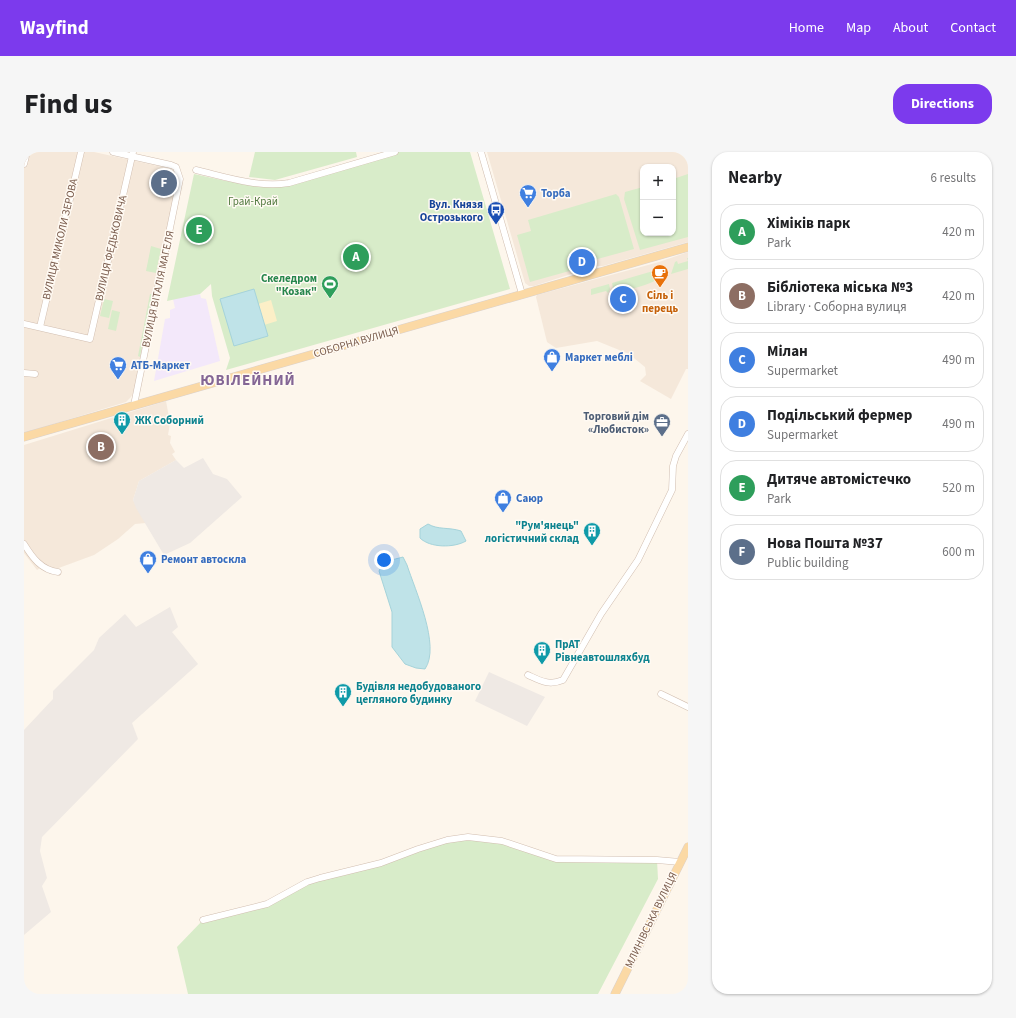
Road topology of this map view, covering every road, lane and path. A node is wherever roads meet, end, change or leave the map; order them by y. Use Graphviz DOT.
graph roads {
  1 [pos="27,152"];
  2 [pos="81,152"];
  3 [pos="113,152"];
  4 [pos="395,152"];
  5 [pos="481,152"];
  6 [pos="133,154"];
  7 [pos="24,164"];
  8 [pos="196,170"];
  9 [pos="688,247"];
  10 [pos="522,294"];
  11 [pos="24,324"];
  12 [pos="40,327"];
  13 [pos="24,373"];
  14 [pos="35,374"];
  15 [pos="134,405"];
  16 [pos="688,434"];
  17 [pos="24,437"];
  18 [pos="24,544"];
  19 [pos="58,572"];
  20 [pos="528,675"];
  21 [pos="661,694"];
  22 [pos="688,707"];
  23 [pos="688,847"];
  24 [pos="680,862"];
  25 [pos="203,920"];
  26 [pos="614,994"];
  1 -- 7 [label="street"];
  2 -- 12 [label="street, ВУЛИЦЯ МИКОЛИ ЗЕРОВА"];
  3 -- 6 [label="street"];
  4 -- 8 [label="street"];
  5 -- 10 [label="street"];
  6 -- 12 [label="street, ВУЛИЦЯ ФЕДЬКОВИЧА"];
  6 -- 15 [label="street, ВУЛИЦЯ ВІТАЛІЯ МАГЕЛЯ"];
  9 -- 10 [label="main road, СОБОРНА ВУЛИЦЯ"];
  10 -- 15 [label="main road, СОБОРНА ВУЛИЦЯ"];
  11 -- 12 [label="street"];
  13 -- 14 [label="street"];
  15 -- 17 [label="main road, СОБОРНА ВУЛИЦЯ"];
  16 -- 20 [label="street"];
  18 -- 19 [label="street"];
  21 -- 22 [label="street"];
  23 -- 24 [label="main road, МЛИНІВСЬКА ВУЛИЦЯ"];
  24 -- 25 [label="street"];
  24 -- 26 [label="main road, МЛИНІВСЬКА ВУЛИЦЯ"];
}
